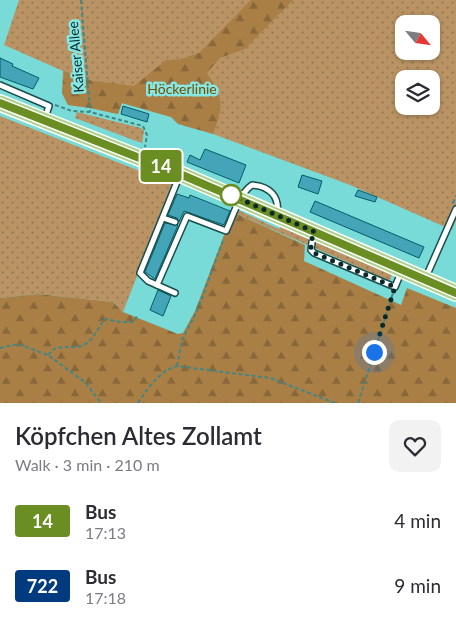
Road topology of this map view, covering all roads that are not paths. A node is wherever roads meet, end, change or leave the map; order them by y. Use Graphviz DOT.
graph roads {
  1 [pos="0,85"];
  2 [pos="0,103"];
  3 [pos="44,121"];
  4 [pos="178,168"];
  5 [pos="240,200"];
  6 [pos="456,209"];
  7 [pos="163,218"];
  8 [pos="175,222"];
  9 [pos="315,232"];
  10 [pos="402,270"];
  11 [pos="425,280"];
  12 [pos="157,284"];
  13 [pos="175,293"];
  14 [pos="456,293"];
  1 -- 3 [label="lane"];
  2 -- 3 [label="main road"];
  3 -- 4 [label="main road"];
  4 -- 5 [label="main road"];
  4 -- 7 [label="lane"];
  5 -- 9 [label="main road"];
  5 -- 12 [label="lane"];
  6 -- 11 [label="lane"];
  7 -- 8 [label="lane"];
  7 -- 12 [label="lane"];
  9 -- 10 [label="main road"];
  9 -- 10 [label="lane"];
  10 -- 11 [label="main road"];
  11 -- 14 [label="main road"];
  12 -- 13 [label="lane"];
}
